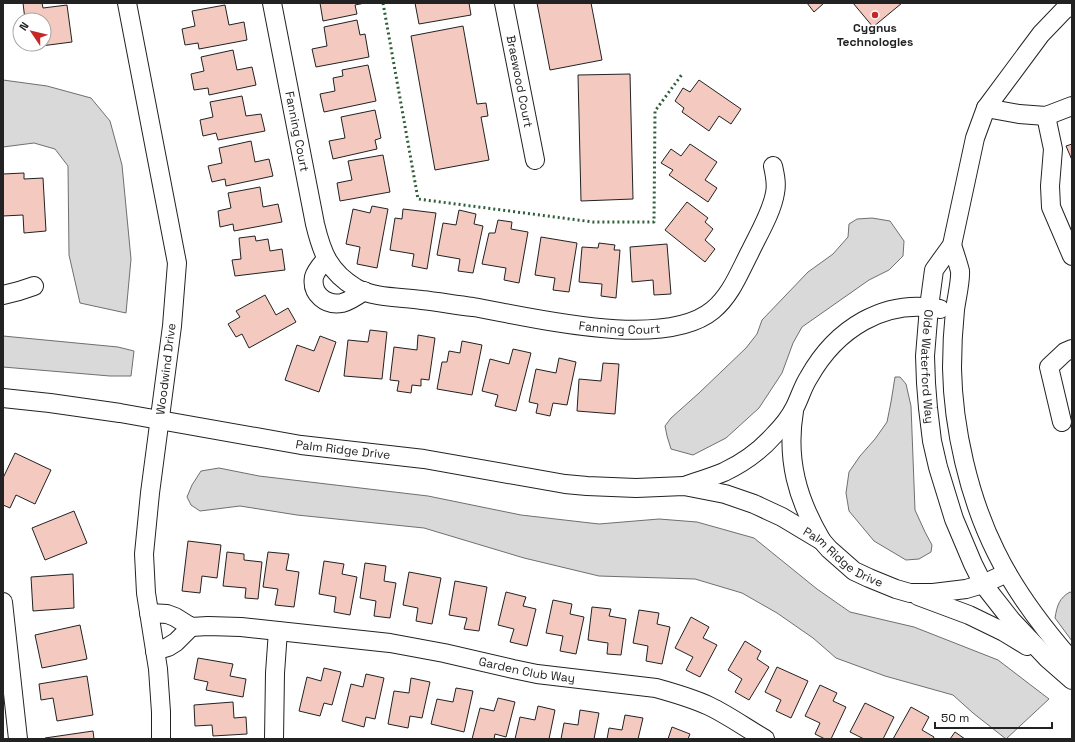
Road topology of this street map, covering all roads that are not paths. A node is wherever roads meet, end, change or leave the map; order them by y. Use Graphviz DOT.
graph roads {
  1 [pos="127,3"];
  2 [pos="272,3"];
  3 [pos="504,3"];
  4 [pos="1072,5"];
  5 [pos="1072,106"];
  6 [pos="986,108"];
  7 [pos="1046,116"];
  8 [pos="535,160"];
  9 [pos="774,166"];
  10 [pos="952,245"];
  11 [pos="1072,256"];
  12 [pos="326,259"];
  13 [pos="34,286"];
  14 [pos="364,291"];
  15 [pos="3,294"];
  16 [pos="928,307"];
  17 [pos="955,312"];
  18 [pos="1072,349"];
  19 [pos="3,398"];
  20 [pos="795,408"];
  21 [pos="160,420"];
  22 [pos="1062,422"];
  23 [pos="684,486"];
  24 [pos="822,541"];
  25 [pos="1007,573"];
  26 [pos="983,584"];
  27 [pos="910,593"];
  28 [pos="3,602"];
  29 [pos="149,613"];
  30 [pos="191,627"];
  31 [pos="278,631"];
  32 [pos="155,651"];
  33 [pos="1048,659"];
  34 [pos="1072,661"];
  35 [pos="1072,680"];
  36 [pos="18,739"];
  37 [pos="161,739"];
  38 [pos="274,739"];
  39 [pos="765,739"];
  1 -- 21 [label="street, Woodwind Drive"];
  2 -- 12 [label="street, Fanning Court"];
  3 -- 8 [label="street, Braewood Court"];
  4 -- 6 [label="street"];
  5 -- 7 [label="street"];
  6 -- 7 [label="street"];
  6 -- 10 [label="street"];
  7 -- 11 [label="street"];
  9 -- 14 [label="street, Fanning Court"];
  10 -- 16 [label="street, Olde Waterford Way"];
  10 -- 17 [label="street, Olde Waterford Way"];
  12 -- 14 [label="street, Fanning Court"];
  12 -- 14 [label="street"];
  13 -- 15 [label="street"];
  16 -- 17 [label="street, Palm Ridge Drive"];
  16 -- 20 [label="street, Palm Ridge Drive"];
  16 -- 26 [label="street, Olde Waterford Way"];
  17 -- 25 [label="street, Olde Waterford Way"];
  18 -- 22 [label="street"];
  19 -- 21 [label="street, Palm Ridge Drive"];
  20 -- 23 [label="street, Palm Ridge Drive"];
  20 -- 24 [label="street"];
  21 -- 23 [label="street, Palm Ridge Drive"];
  21 -- 29 [label="street, Woodwind Drive"];
  23 -- 24 [label="street, Palm Ridge Drive"];
  24 -- 27 [label="street, Palm Ridge Drive"];
  25 -- 26 [label="street, Palm Ridge Drive"];
  25 -- 34 [label="street, Olde Waterford Way"];
  26 -- 27 [label="street, Palm Ridge Drive"];
  26 -- 33 [label="street, Olde Waterford Way"];
  27 -- 33 [label="street"];
  28 -- 36 [label="street"];
  29 -- 30 [label="street"];
  29 -- 32 [label="street, Woodwind Drive"];
  30 -- 31 [label="street, Garden Club Way"];
  30 -- 32 [label="street"];
  31 -- 38 [label="street"];
  31 -- 39 [label="street, Garden Club Way"];
  32 -- 37 [label="street, Woodwind Drive"];
  33 -- 35 [label="street, Olde Waterford Way"];
}
